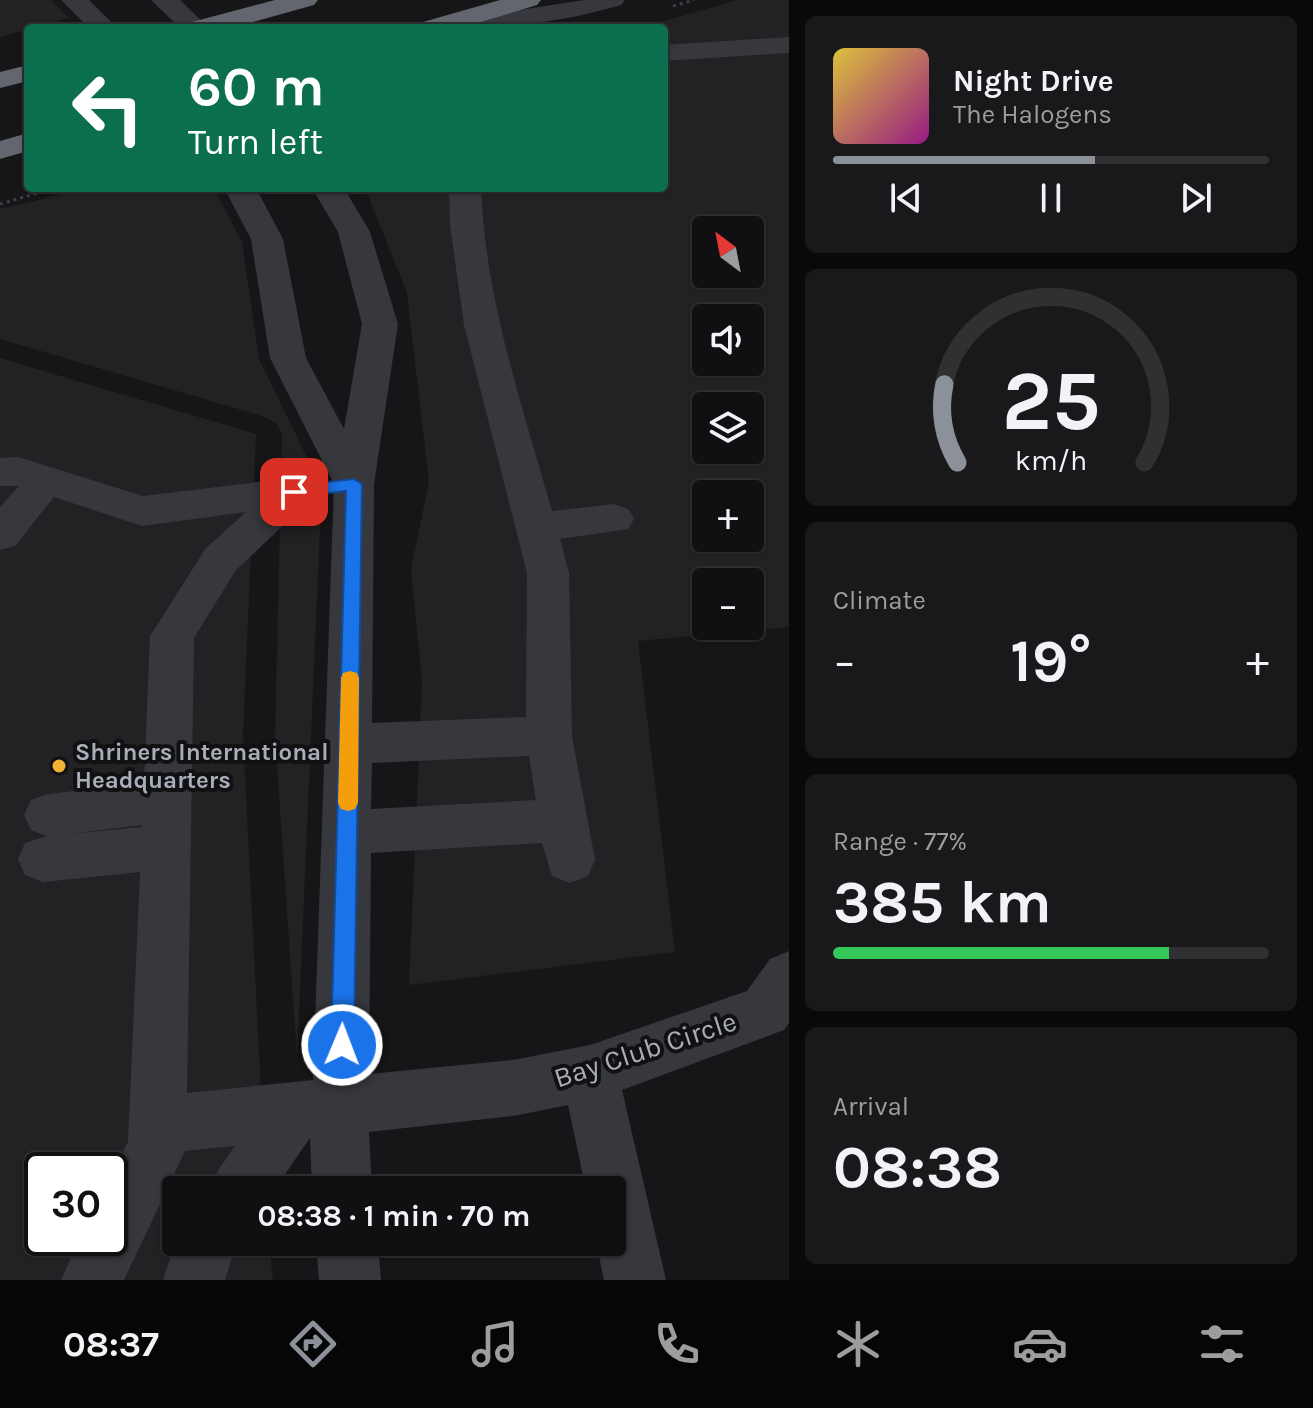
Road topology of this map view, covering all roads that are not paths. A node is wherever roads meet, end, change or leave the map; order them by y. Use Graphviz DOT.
graph roads {
  1 [pos="74,0"];
  2 [pos="164,0"];
  3 [pos="305,0"];
  4 [pos="528,0"];
  5 [pos="612,0"];
  6 [pos="100,24"];
  7 [pos="193,24"];
  8 [pos="213,24"];
  9 [pos="446,24"];
  10 [pos="482,24"];
  11 [pos="789,45"];
  12 [pos="668,53"];
  13 [pos="24,74"];
  14 [pos="0,80"];
  15 [pos="24,143"];
  16 [pos="0,150"];
  17 [pos="242,192"];
  18 [pos="330,192"];
  19 [pos="465,192"];
  20 [pos="0,472"];
  21 [pos="46,480"];
  22 [pos="354,484"];
  23 [pos="294,492"];
  24 [pos="614,519"];
  25 [pos="536,527"];
  26 [pos="0,535"];
  27 [pos="549,736"];
  28 [pos="349,744"];
  29 [pos="166,824"];
  30 [pos="347,833"];
  31 [pos="45,837"];
  32 [pos="789,977"];
  33 [pos="590,1073"];
  34 [pos="316,1109"];
  35 [pos="157,1125"];
  36 [pos="253,1176"];
  37 [pos="341,1176"];
  38 [pos="202,1256"];
  39 [pos="348,1256"];
  40 [pos="92,1280"];
  41 [pos="194,1280"];
  42 [pos="350,1280"];
  43 [pos="635,1280"];
  1 -- 6 [label="street"];
  2 -- 7 [label="street"];
  3 -- 8 [label="highway"];
  4 -- 9 [label="highway"];
  5 -- 10 [label="street"];
  11 -- 12 [label="street"];
  13 -- 14 [label="highway"];
  15 -- 16 [label="highway"];
  17 -- 22 [label="street"];
  18 -- 22 [label="street"];
  19 -- 25 [label="street"];
  20 -- 21 [label="street"];
  21 -- 23 [label="street"];
  21 -- 26 [label="street"];
  22 -- 23 [label="street"];
  22 -- 28 [label="street"];
  23 -- 29 [label="street"];
  24 -- 25 [label="street"];
  25 -- 27 [label="street"];
  27 -- 28 [label="street"];
  27 -- 30 [label="street"];
  28 -- 30 [label="street"];
  29 -- 31 [label="street"];
  29 -- 35 [label="street"];
  30 -- 34 [label="street"];
  32 -- 33 [label="street, Bay Club Circle"];
  33 -- 34 [label="street, Bay Club Circle"];
  33 -- 43 [label="street"];
  34 -- 35 [label="street, Bay Club Circle"];
  34 -- 36 [label="street"];
  34 -- 37 [label="street"];
  35 -- 40 [label="street"];
  38 -- 41 [label="street"];
  39 -- 42 [label="street"];
}
